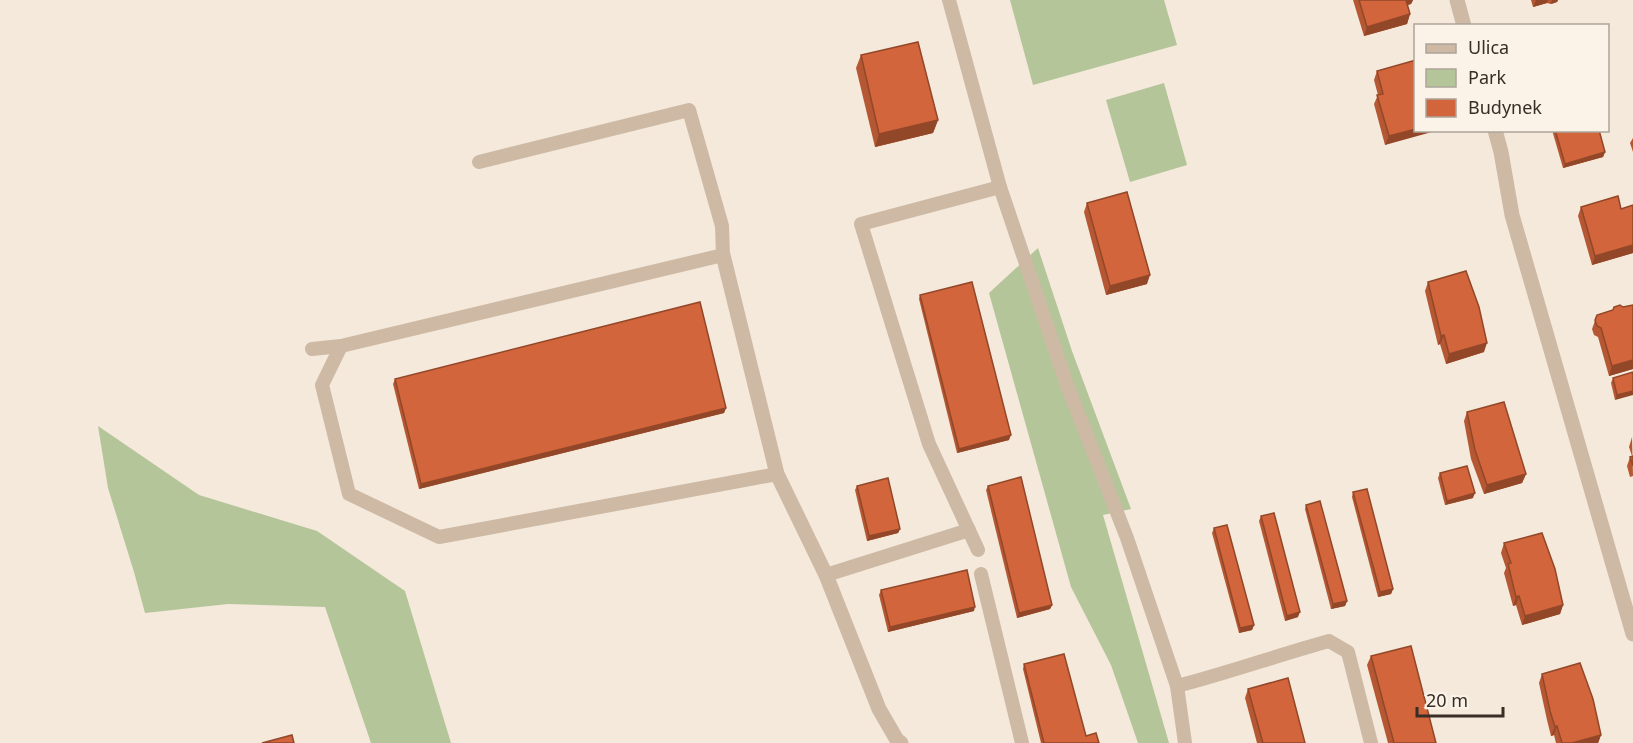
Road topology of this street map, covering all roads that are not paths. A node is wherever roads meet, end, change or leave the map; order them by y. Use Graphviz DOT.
graph roads {
  1 [pos="949,0"];
  2 [pos="1457,0"];
  3 [pos="1463,24"];
  4 [pos="1496,132"];
  5 [pos="479,162"];
  6 [pos="1000,187"];
  7 [pos="723,255"];
  8 [pos="341,346"];
  9 [pos="312,349"];
  10 [pos="777,474"];
  11 [pos="969,530"];
  12 [pos="978,550"];
  13 [pos="981,574"];
  14 [pos="826,575"];
  15 [pos="1633,634"];
  16 [pos="1177,686"];
  17 [pos="901,743"];
  18 [pos="1022,743"];
  19 [pos="1185,743"];
  20 [pos="1371,743"];
  1 -- 6 [label="lane"];
  2 -- 3 [label="street"];
  4 -- 15 [label="street"];
  5 -- 7 [label="lane"];
  6 -- 11 [label="lane"];
  6 -- 16 [label="lane"];
  7 -- 8 [label="lane"];
  7 -- 10 [label="street"];
  8 -- 9 [label="lane"];
  8 -- 10 [label="lane"];
  10 -- 14 [label="street"];
  11 -- 12 [label="lane"];
  11 -- 14 [label="lane"];
  13 -- 18 [label="lane"];
  14 -- 17 [label="street"];
  16 -- 19 [label="lane"];
  16 -- 20 [label="lane"];
}
